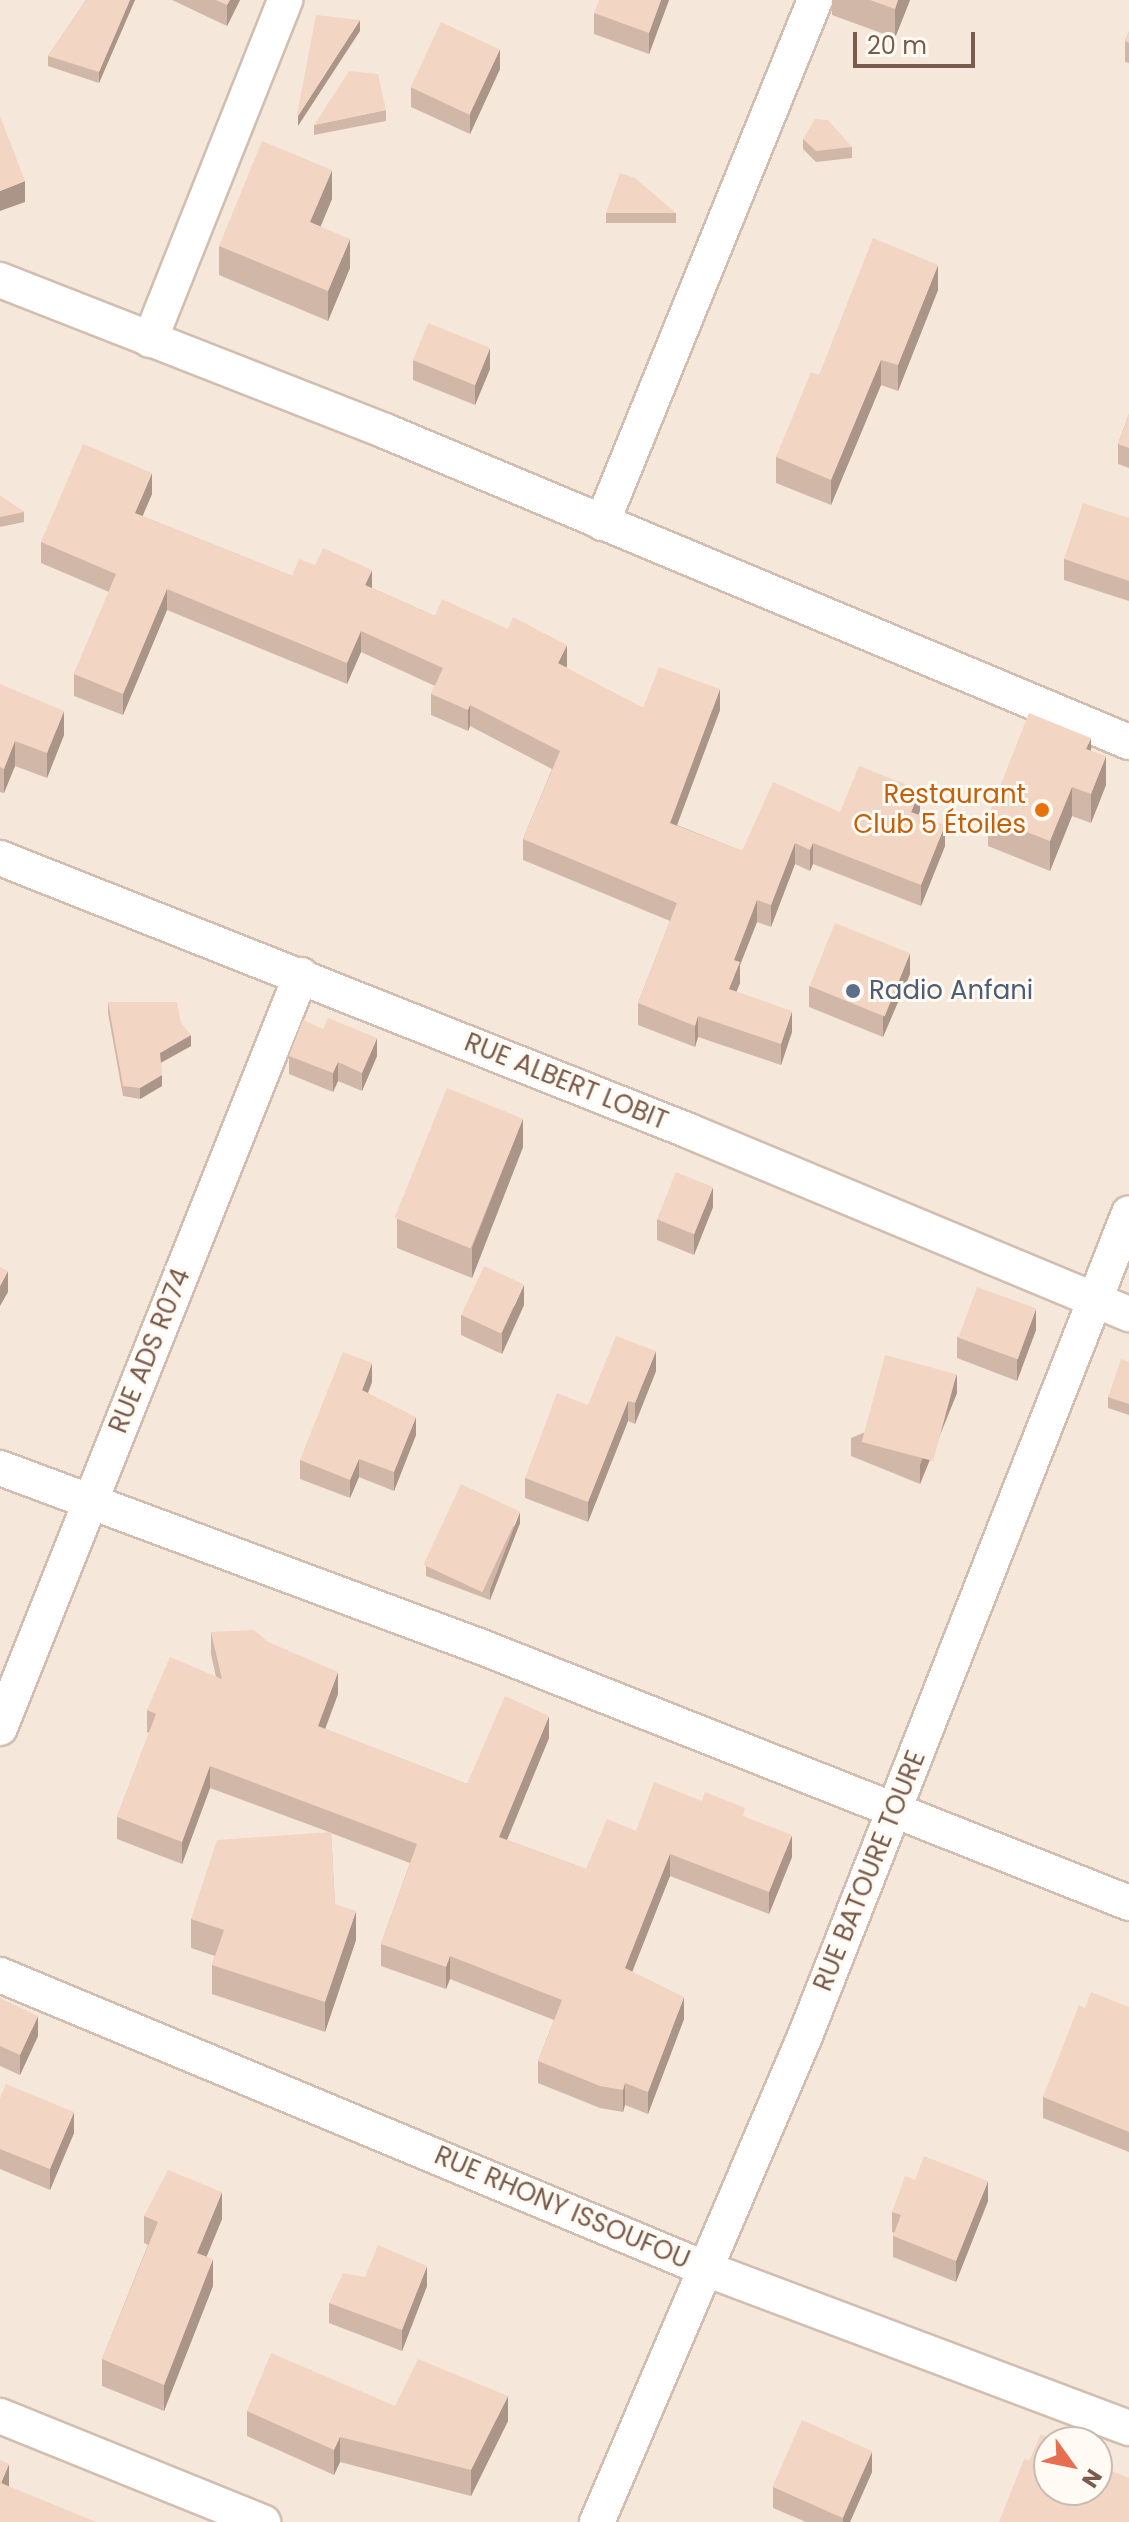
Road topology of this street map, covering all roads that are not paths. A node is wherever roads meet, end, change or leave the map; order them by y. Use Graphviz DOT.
graph roads {
  1 [pos="285,0"];
  2 [pos="815,0"];
  3 [pos="0,280"];
  4 [pos="150,340"];
  5 [pos="602,523"];
  6 [pos="1129,742"];
  7 [pos="0,858"];
  8 [pos="301,975"];
  9 [pos="1129,1213"];
  10 [pos="1093,1300"];
  11 [pos="1129,1314"];
  12 [pos="0,1468"];
  13 [pos="89,1503"];
  14 [pos="0,1728"];
  15 [pos="895,1808"];
  16 [pos="1129,1903"];
  17 [pos="0,1975"];
  18 [pos="706,2269"];
  19 [pos="0,2416"];
  20 [pos="1129,2428"];
  21 [pos="263,2522"];
  22 [pos="597,2522"];
  1 -- 4 [label="street"];
  2 -- 5 [label="street"];
  3 -- 4 [label="street"];
  4 -- 5 [label="street"];
  5 -- 6 [label="street"];
  7 -- 8 [label="street, RUE ALBERT LOBIT"];
  8 -- 10 [label="street, RUE ALBERT LOBIT"];
  8 -- 13 [label="street, RUE ADS R074"];
  9 -- 10 [label="street, RUE BATOURE TOURE"];
  10 -- 11 [label="street, RUE ALBERT LOBIT"];
  10 -- 15 [label="street, RUE BATOURE TOURE"];
  12 -- 13 [label="street"];
  13 -- 14 [label="street, RUE ADS R074"];
  13 -- 15 [label="street"];
  15 -- 16 [label="street"];
  15 -- 18 [label="street, RUE BATOURE TOURE"];
  17 -- 18 [label="street, RUE RHONY ISSOUFOU"];
  18 -- 20 [label="street, RUE RHONY ISSOUFOU"];
  18 -- 22 [label="street, RUE BATOURE TOURE"];
  19 -- 21 [label="street"];
}
